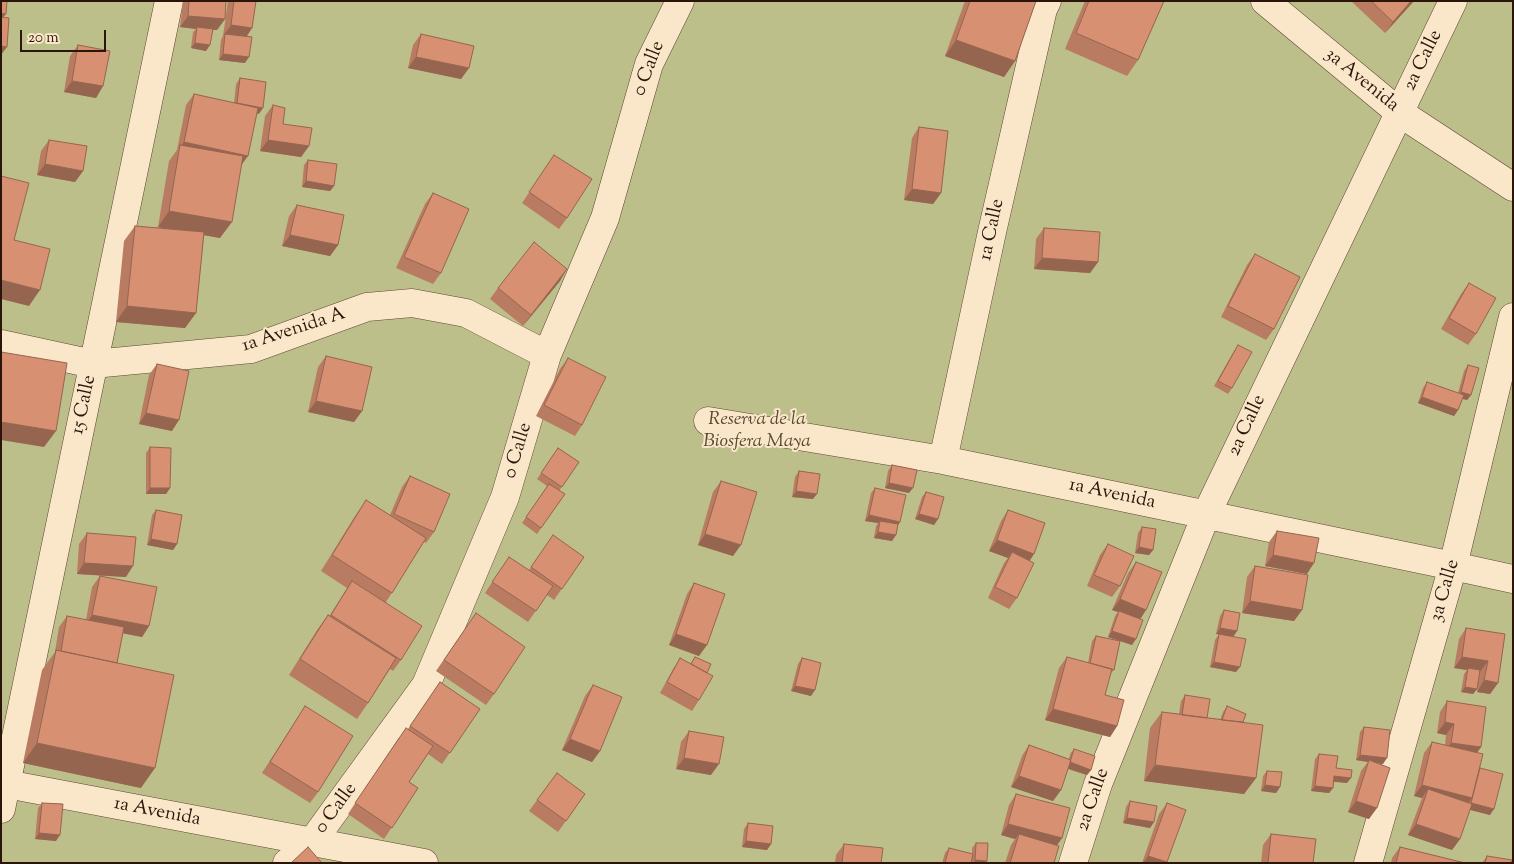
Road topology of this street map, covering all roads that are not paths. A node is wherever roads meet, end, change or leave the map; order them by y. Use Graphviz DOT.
graph roads {
  1 [pos="169,1"];
  2 [pos="680,1"];
  3 [pos="1047,1"];
  4 [pos="1265,1"];
  5 [pos="1453,1"];
  6 [pos="1400,113"];
  7 [pos="1513,187"];
  8 [pos="1513,317"];
  9 [pos="1,344"];
  10 [pos="547,355"];
  11 [pos="93,364"];
  12 [pos="708,421"];
  13 [pos="943,460"];
  14 [pos="1206,515"];
  15 [pos="1454,566"];
  16 [pos="1513,579"];
  17 [pos="3,792"];
  18 [pos="312,842"];
  19 [pos="287,863"];
  20 [pos="424,863"];
  21 [pos="1073,863"];
  22 [pos="1368,863"];
  1 -- 11 [label="street, 15 Calle"];
  2 -- 10 [label="street, 0 Calle"];
  3 -- 13 [label="street, 1a Calle"];
  4 -- 6 [label="street, 3a Avenida"];
  5 -- 6 [label="street, 2a Calle"];
  6 -- 7 [label="street, 3a Avenida"];
  6 -- 14 [label="street, 2a Calle"];
  8 -- 15 [label="street, 3a Calle"];
  9 -- 11 [label="street, 1a Avenida A"];
  10 -- 11 [label="street, 1a Avenida A"];
  10 -- 18 [label="street, 0 Calle"];
  11 -- 17 [label="street, 15 Calle"];
  12 -- 13 [label="street, 1a Avenida"];
  13 -- 14 [label="street, 1a Avenida"];
  14 -- 15 [label="street, 1a Avenida"];
  14 -- 21 [label="street, 2a Calle"];
  15 -- 16 [label="street, 1a Avenida"];
  15 -- 22 [label="street, 3a Calle"];
  17 -- 18 [label="street, 1a Avenida"];
  18 -- 19 [label="street, 0 Calle"];
  18 -- 20 [label="street, 1a Avenida"];
}
